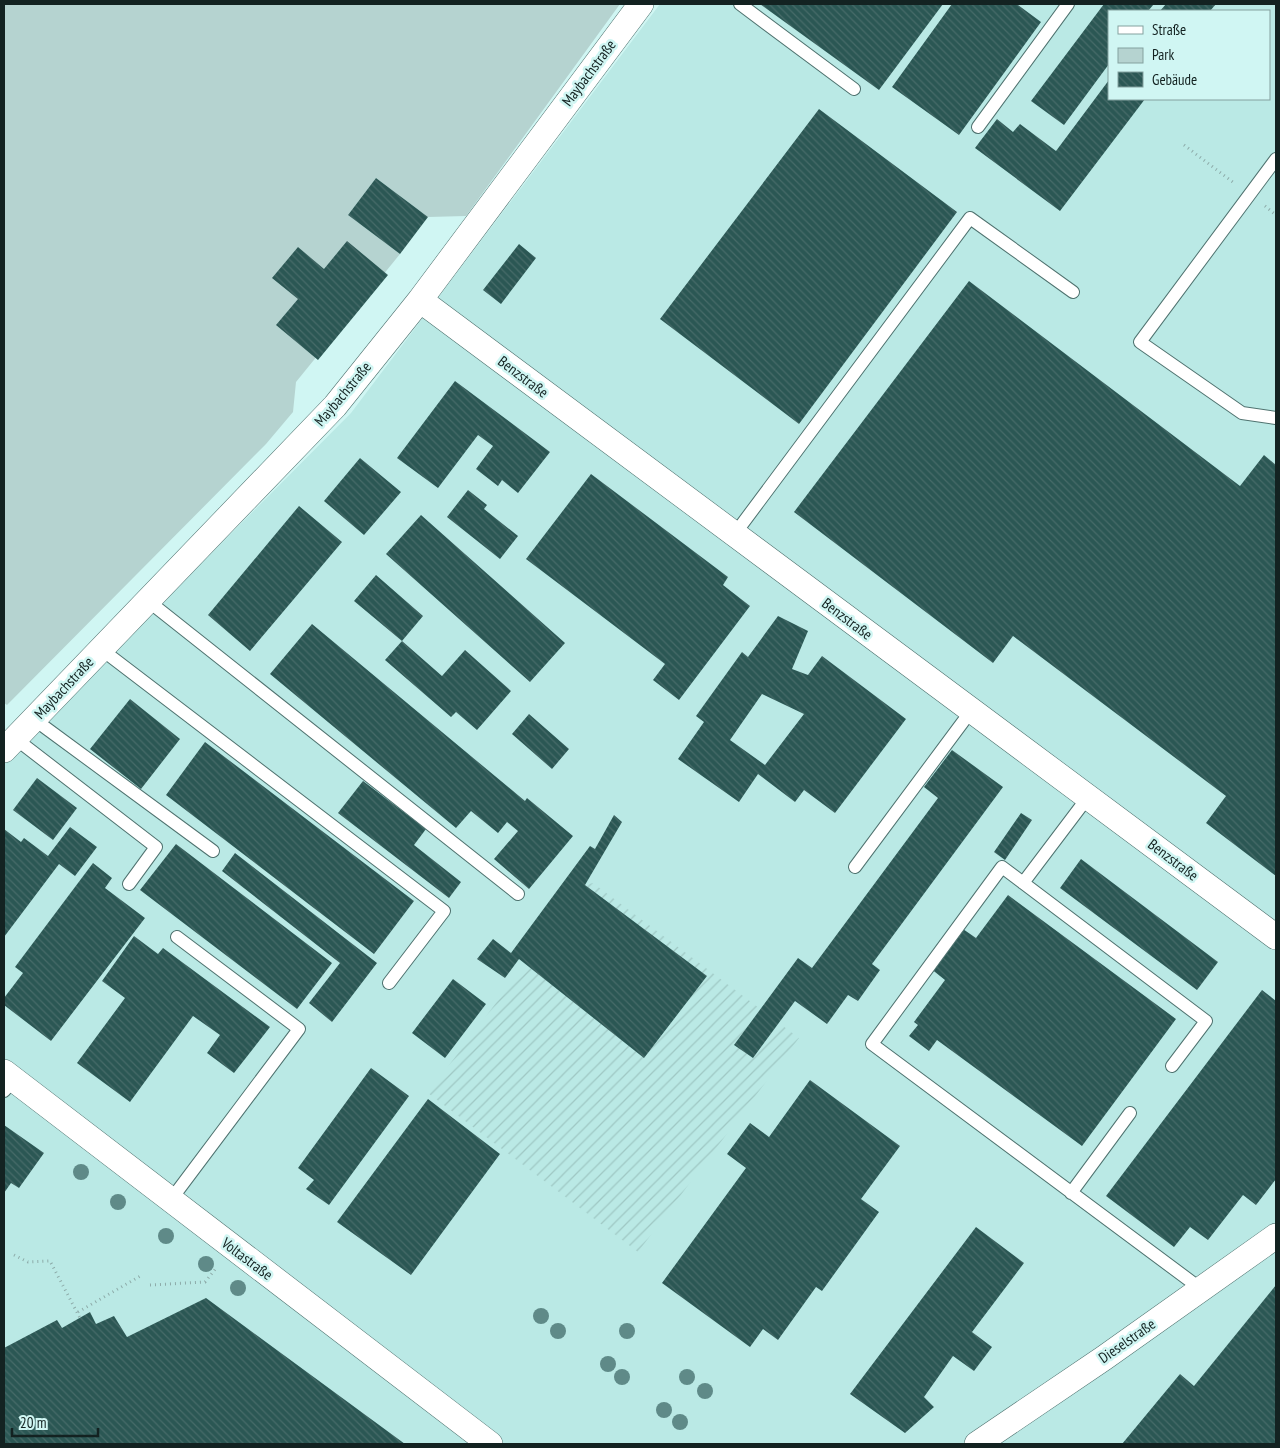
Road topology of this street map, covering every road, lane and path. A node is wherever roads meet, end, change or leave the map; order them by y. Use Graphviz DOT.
graph roads {
  1 [pos="641,4"];
  2 [pos="740,4"];
  3 [pos="1068,4"];
  4 [pos="854,89"];
  5 [pos="978,127"];
  6 [pos="1184,145"];
  7 [pos="1276,159"];
  8 [pos="1250,195"];
  9 [pos="1276,215"];
  10 [pos="1073,292"];
  11 [pos="420,300"];
  12 [pos="1276,418"];
  13 [pos="734,535"];
  14 [pos="147,600"];
  15 [pos="101,649"];
  16 [pos="971,711"];
  17 [pos="35,720"];
  18 [pos="10,745"];
  19 [pos="1088,797"];
  20 [pos="213,852"];
  21 [pos="855,867"];
  22 [pos="1023,883"];
  23 [pos="129,884"];
  24 [pos="518,894"];
  25 [pos="177,937"];
  26 [pos="1276,937"];
  27 [pos="389,983"];
  28 [pos="1172,1066"];
  29 [pos="7,1081"];
  30 [pos="1130,1113"];
  31 [pos="1071,1192"];
  32 [pos="170,1201"];
  33 [pos="1276,1236"];
  34 [pos="232,1248"];
  35 [pos="14,1254"];
  36 [pos="142,1275"];
  37 [pos="150,1284"];
  38 [pos="1201,1289"];
  39 [pos="78,1312"];
  40 [pos="80,1318"];
  41 [pos="490,1444"];
  42 [pos="977,1444"];
  1 -- 11 [label="street, Maybachstraße"];
  2 -- 4 [label="lane"];
  3 -- 5 [label="lane"];
  6 -- 8 [label="path"];
  7 -- 8 [label="lane"];
  8 -- 9 [label="path"];
  8 -- 12 [label="lane"];
  10 -- 13 [label="lane"];
  11 -- 13 [label="street, Benzstraße"];
  11 -- 14 [label="street, Maybachstraße"];
  13 -- 16 [label="street, Benzstraße"];
  14 -- 15 [label="street, Maybachstraße"];
  14 -- 24 [label="lane"];
  15 -- 17 [label="street, Maybachstraße"];
  15 -- 27 [label="lane"];
  16 -- 19 [label="street, Benzstraße"];
  16 -- 21 [label="lane"];
  17 -- 18 [label="street, Maybachstraße"];
  17 -- 20 [label="lane"];
  18 -- 23 [label="lane"];
  19 -- 22 [label="lane"];
  19 -- 26 [label="street, Benzstraße"];
  22 -- 28 [label="lane"];
  22 -- 31 [label="lane"];
  25 -- 32 [label="lane"];
  29 -- 32 [label="street, Voltastraße"];
  30 -- 31 [label="lane"];
  31 -- 38 [label="lane"];
  32 -- 34 [label="street, Voltastraße"];
  33 -- 38 [label="street, Dieselstraße"];
  34 -- 37 [label="path"];
  34 -- 41 [label="street, Voltastraße"];
  35 -- 39 [label="path"];
  36 -- 39 [label="path"];
  38 -- 42 [label="street, Dieselstraße"];
  39 -- 40 [label="path"];
}
